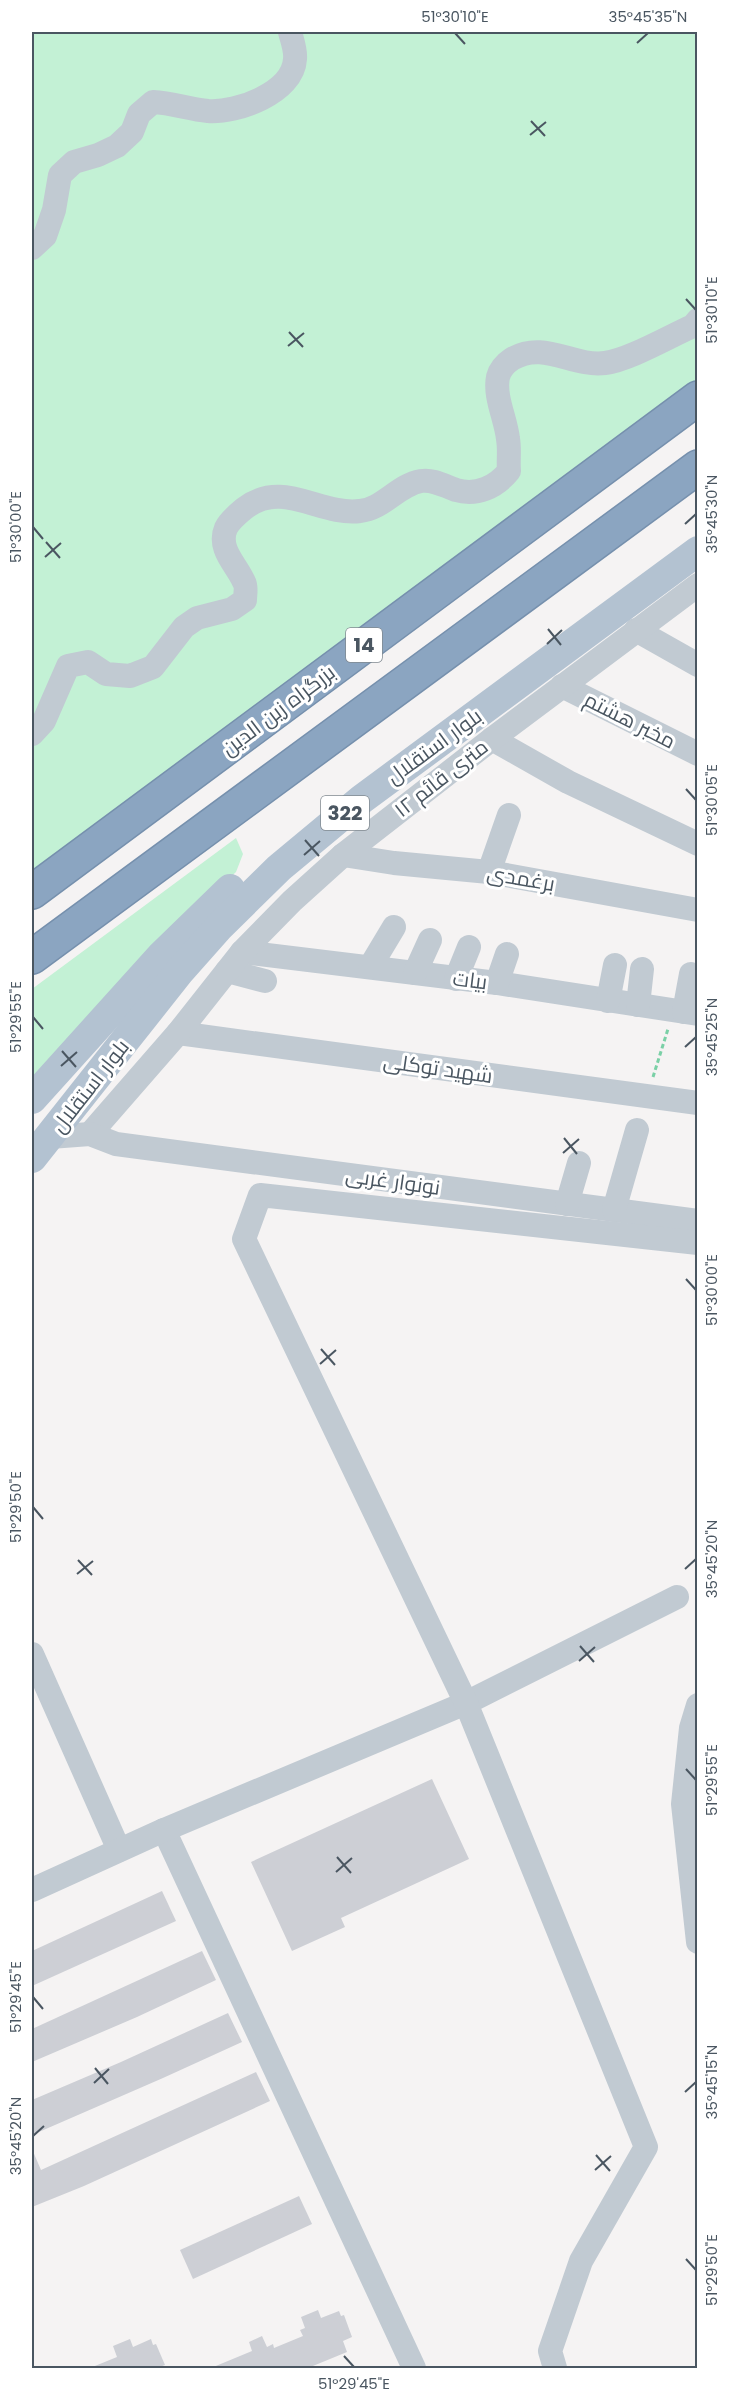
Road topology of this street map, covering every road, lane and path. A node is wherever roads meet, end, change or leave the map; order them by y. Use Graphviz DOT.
graph roads {
  1 [pos="290,32"];
  2 [pos="32,248"];
  3 [pos="698,320"];
  4 [pos="698,398"];
  5 [pos="698,467"];
  6 [pos="698,532"];
  7 [pos="698,551"];
  8 [pos="698,585"];
  9 [pos="636,630"];
  10 [pos="698,665"];
  11 [pos="562,686"];
  12 [pos="32,734"];
  13 [pos="492,739"];
  14 [pos="698,754"];
  15 [pos="509,815"];
  16 [pos="698,844"];
  17 [pos="343,855"];
  18 [pos="489,872"];
  19 [pos="32,892"];
  20 [pos="698,910"];
  21 [pos="394,927"];
  22 [pos="430,940"];
  23 [pos="469,947"];
  24 [pos="242,952"];
  25 [pos="507,954"];
  26 [pos="32,957"];
  27 [pos="370,966"];
  28 [pos="615,966"];
  29 [pos="642,969"];
  30 [pos="227,971"];
  31 [pos="415,973"];
  32 [pos="691,974"];
  33 [pos="456,979"];
  34 [pos="265,981"];
  35 [pos="497,983"];
  36 [pos="608,1001"];
  37 [pos="638,1005"];
  38 [pos="130,1011"];
  39 [pos="685,1012"];
  40 [pos="178,1033"];
  41 [pos="647,1096"];
  42 [pos="32,1099"];
  43 [pos="78,1100"];
  44 [pos="698,1102"];
  45 [pos="637,1130"];
  46 [pos="90,1134"];
  47 [pos="37,1153"];
  48 [pos="579,1163"];
  49 [pos="567,1204"];
  50 [pos="614,1210"];
  51 [pos="698,1221"];
  52 [pos="698,1244"];
  53 [pos="677,1597"];
  54 [pos="32,1654"];
  55 [pos="466,1702"];
  56 [pos="698,1705"];
  57 [pos="164,1830"];
  58 [pos="119,1850"];
  59 [pos="32,1890"];
  60 [pos="698,1942"];
  61 [pos="414,2368"];
  62 [pos="555,2368"];
  1 -- 2 [label="street"];
  3 -- 12 [label="street"];
  4 -- 19 [label="highway, بزرگراه زین الدین / 14"];
  5 -- 26 [label="highway, 14"];
  6 -- 38 [label="main road, بلوار استقلال / 322"];
  7 -- 38 [label="main road, بلوار استقلال / 322"];
  8 -- 9 [label="street, ۱۲ متری قائم"];
  9 -- 10 [label="street"];
  9 -- 11 [label="street, ۱۲ متری قائم"];
  11 -- 13 [label="street, ۱۲ متری قائم"];
  11 -- 14 [label="street, مخبر هشتم"];
  13 -- 16 [label="street"];
  13 -- 17 [label="street, ۱۲ متری قائم"];
  15 -- 18 [label="street"];
  17 -- 18 [label="street, برغمدی"];
  17 -- 24 [label="street, ۱۲ متری قائم"];
  18 -- 20 [label="street, برغمدی"];
  21 -- 27 [label="street"];
  22 -- 31 [label="street"];
  23 -- 33 [label="street"];
  24 -- 27 [label="street, بیات"];
  24 -- 30 [label="street, ۱۲ متری قائم"];
  25 -- 35 [label="street"];
  27 -- 31 [label="street, بیات"];
  28 -- 36 [label="street"];
  29 -- 37 [label="street"];
  30 -- 34 [label="street"];
  30 -- 40 [label="street, ۱۲ متری قائم"];
  31 -- 33 [label="street, بیات"];
  32 -- 39 [label="street"];
  33 -- 35 [label="street, بیات"];
  35 -- 36 [label="street, بیات"];
  36 -- 37 [label="street, بیات"];
  37 -- 39 [label="street, بیات"];
  38 -- 42 [label="main road, بلوار استقلال / 322"];
  38 -- 43 [label="main road, بلوار استقلال / 322"];
  39 -- 41 [label="path"];
  40 -- 41 [label="street, شهید توکلی"];
  40 -- 46 [label="street, ۱۲ متری قائم"];
  41 -- 44 [label="street, شهید توکلی"];
  43 -- 46 [label="street"];
  43 -- 47 [label="main road, بلوار استقلال / 322"];
  45 -- 50 [label="street"];
  46 -- 47 [label="street"];
  46 -- 49 [label="street, نونوار غربی"];
  48 -- 49 [label="street"];
  49 -- 50 [label="street, نونوار غربی"];
  50 -- 51 [label="street, نونوار غربی"];
  52 -- 55 [label="street"];
  53 -- 55 [label="street"];
  54 -- 58 [label="street"];
  55 -- 57 [label="street"];
  55 -- 62 [label="street"];
  56 -- 60 [label="street"];
  57 -- 58 [label="street"];
  57 -- 61 [label="street"];
  58 -- 59 [label="street"];
}
